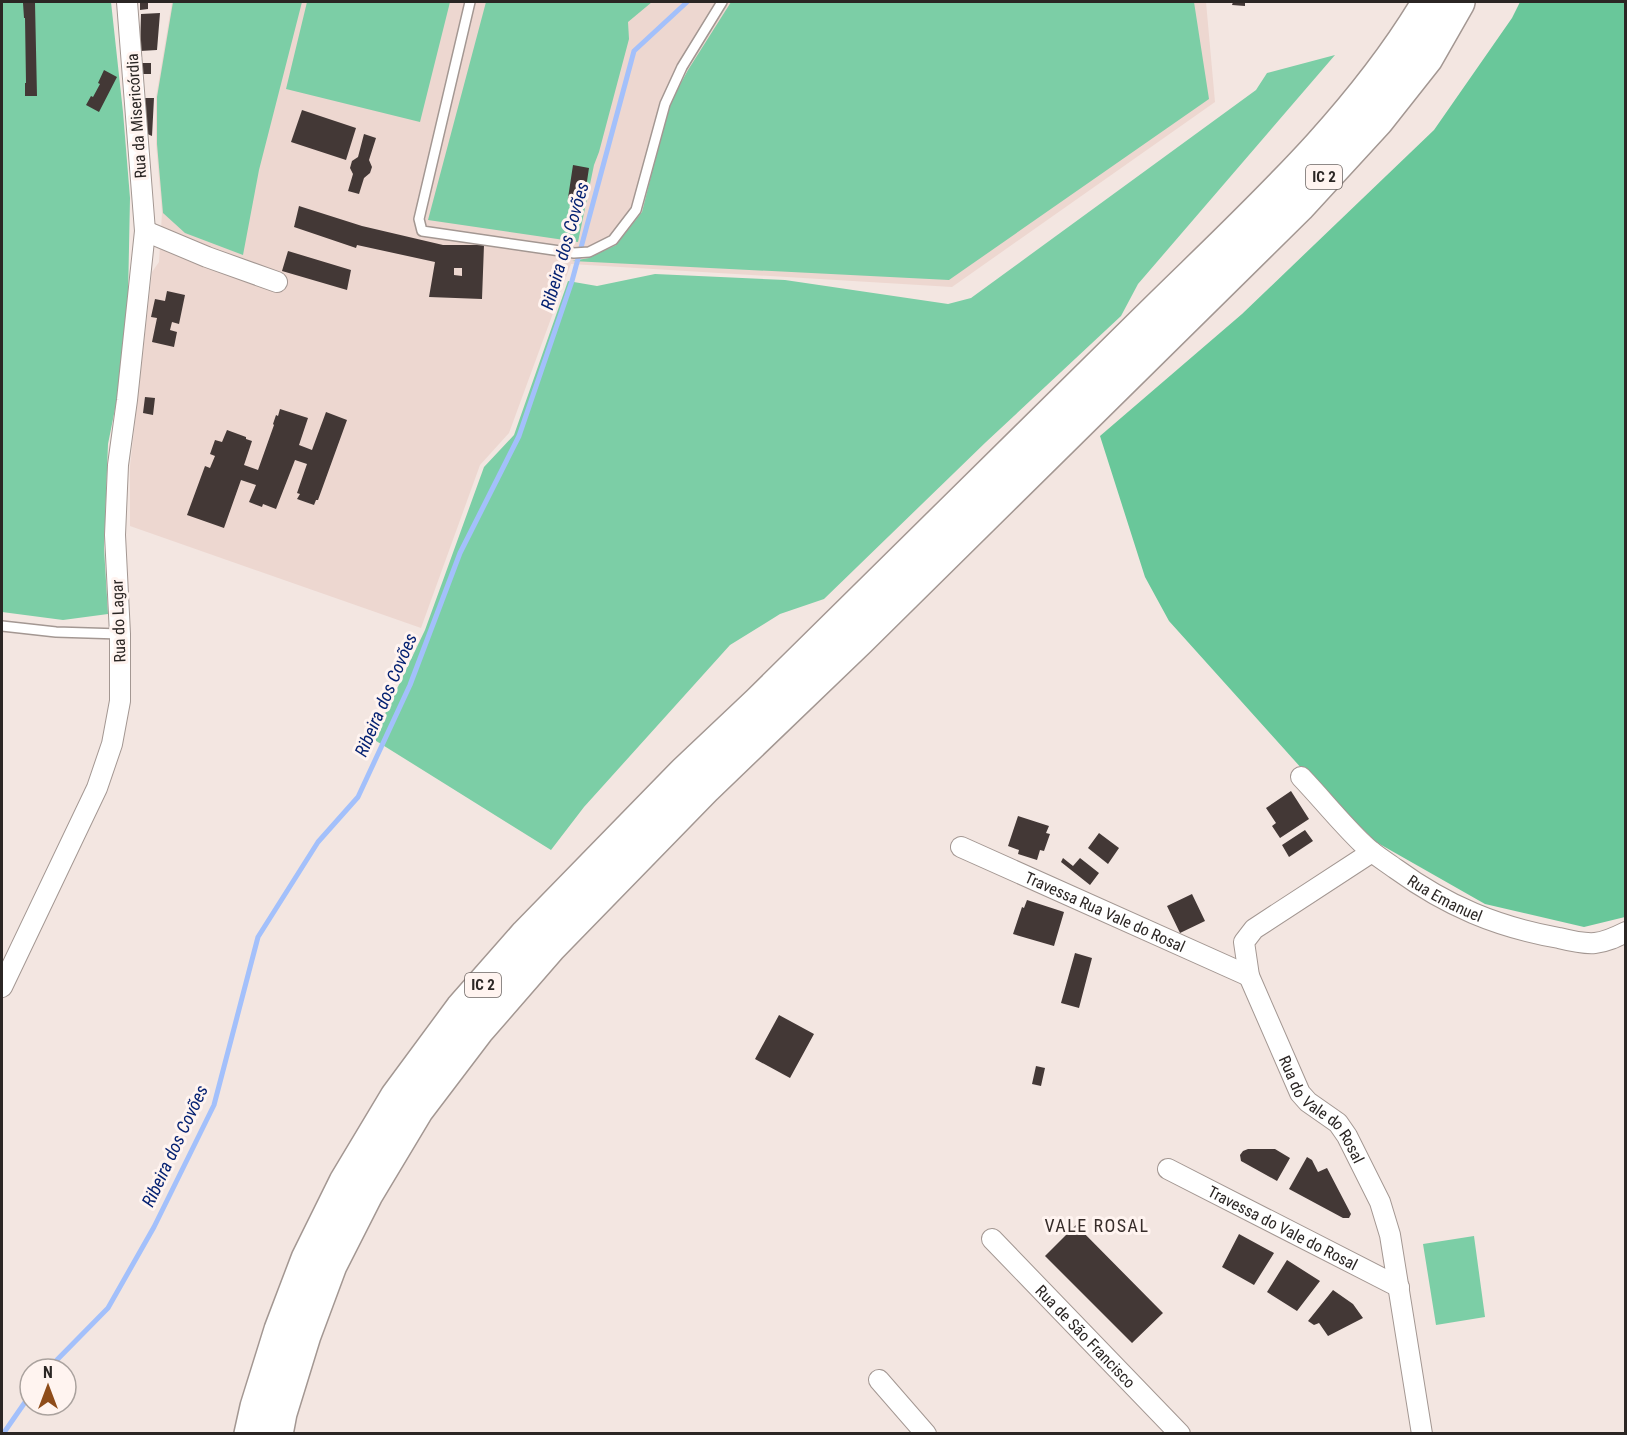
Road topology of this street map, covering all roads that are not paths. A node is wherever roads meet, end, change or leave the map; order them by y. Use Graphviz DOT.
graph roads {
  1 [pos="127,2"];
  2 [pos="470,2"];
  3 [pos="722,2"];
  4 [pos="1429,2"];
  5 [pos="1458,2"];
  6 [pos="145,231"];
  7 [pos="277,282"];
  8 [pos="1160,325"];
  9 [pos="2,626"];
  10 [pos="850,630"];
  11 [pos="120,634"];
  12 [pos="1301,777"];
  13 [pos="961,847"];
  14 [pos="1372,852"];
  15 [pos="1626,933"];
  16 [pos="1249,976"];
  17 [pos="2,987"];
  18 [pos="1168,1169"];
  19 [pos="992,1239"];
  20 [pos="1399,1287"];
  21 [pos="879,1380"];
  22 [pos="251,1434"];
  23 [pos="276,1434"];
  24 [pos="926,1434"];
  25 [pos="1180,1434"];
  26 [pos="1422,1434"];
  1 -- 6 [label="street, Rua da Misericórdia"];
  2 -- 3 [label="lane"];
  4 -- 8 [label="highway, IC 2"];
  5 -- 8 [label="highway, IC 2"];
  6 -- 7 [label="street"];
  6 -- 11 [label="street, Rua do Lagar"];
  8 -- 10 [label="highway, IC 2"];
  9 -- 11 [label="lane"];
  10 -- 22 [label="highway, IC 2"];
  10 -- 23 [label="highway, IC 2"];
  11 -- 17 [label="street, Rua do Lagar"];
  12 -- 14 [label="street, Rua Emanuel"];
  13 -- 16 [label="street, Travessa Rua Vale do Rosal"];
  14 -- 15 [label="street, Rua Emanuel"];
  14 -- 16 [label="street, Rua do Vale do Rosal"];
  16 -- 20 [label="street, Rua do Vale do Rosal"];
  18 -- 20 [label="street, Travessa do Vale do Rosal"];
  19 -- 25 [label="street, Rua de São Francisco"];
  20 -- 26 [label="street, Rua do Vale do Rosal"];
  21 -- 24 [label="street"];
}
